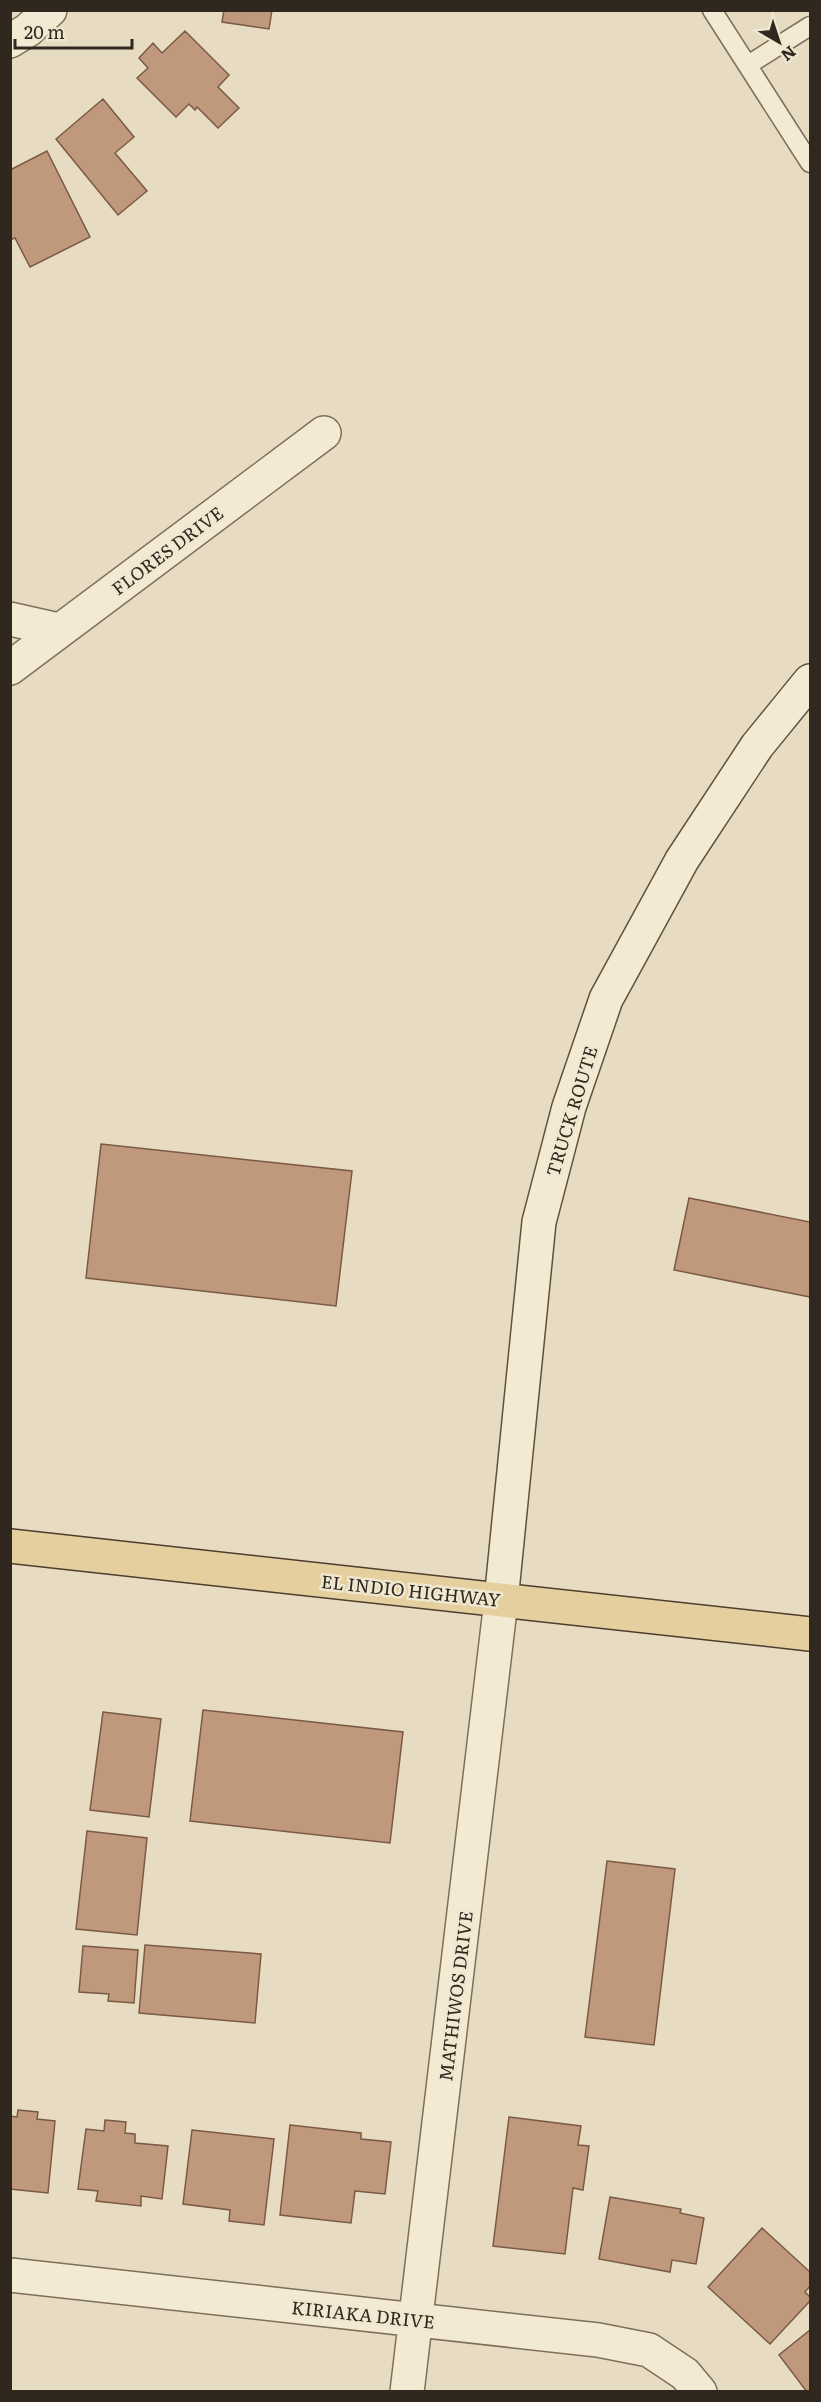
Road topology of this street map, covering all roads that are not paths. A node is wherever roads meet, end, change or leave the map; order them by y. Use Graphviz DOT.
graph roads {
  1 [pos="50,10"];
  2 [pos="712,10"];
  3 [pos="810,26"];
  4 [pos="10,41"];
  5 [pos="748,65"];
  6 [pos="810,163"];
  7 [pos="324,433"];
  8 [pos="10,619"];
  9 [pos="59,630"];
  10 [pos="10,668"];
  11 [pos="810,681"];
  12 [pos="10,1546"];
  13 [pos="501,1601"];
  14 [pos="810,1634"];
  15 [pos="10,2275"];
  16 [pos="415,2320"];
  17 [pos="407,2391"];
  18 [pos="700,2391"];
  1 -- 4 [label="street"];
  2 -- 5 [label="lane"];
  3 -- 5 [label="lane"];
  5 -- 6 [label="lane"];
  7 -- 9 [label="street, FLORES DRIVE"];
  8 -- 9 [label="street"];
  9 -- 10 [label="street, FLORES DRIVE"];
  11 -- 13 [label="street, TRUCK ROUTE"];
  12 -- 13 [label="main road, EL INDIO HIGHWAY"];
  13 -- 14 [label="main road, EL INDIO HIGHWAY"];
  13 -- 16 [label="street, MATHIWOS DRIVE"];
  15 -- 16 [label="street, KIRIAKA DRIVE"];
  16 -- 17 [label="street, MATHIWOS DRIVE"];
  16 -- 18 [label="street, KIRIAKA DRIVE"];
}
